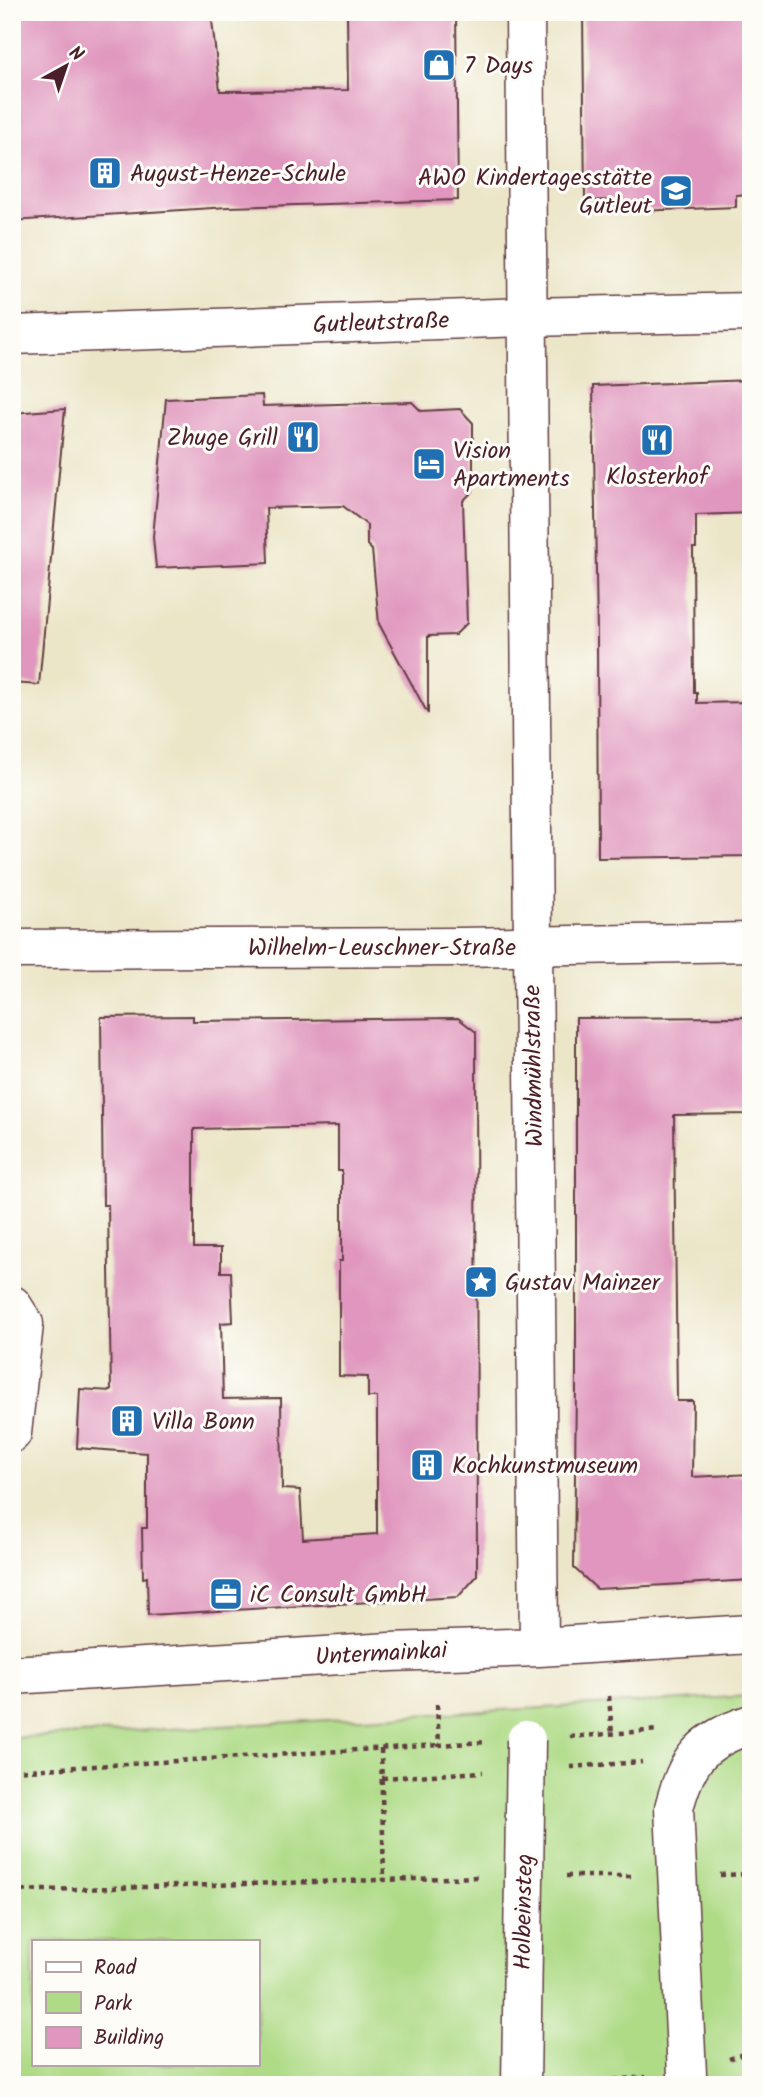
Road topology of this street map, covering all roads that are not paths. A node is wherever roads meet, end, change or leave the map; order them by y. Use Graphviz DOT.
graph roads {
  1 [pos="525,12"];
  2 [pos="751,312"];
  3 [pos="528,317"];
  4 [pos="12,335"];
  5 [pos="751,942"];
  6 [pos="531,946"];
  7 [pos="12,948"];
  8 [pos="12,1305"];
  9 [pos="12,1433"];
  10 [pos="751,1634"];
  11 [pos="539,1647"];
  12 [pos="12,1675"];
  13 [pos="751,1724"];
  14 [pos="526,1740"];
  15 [pos="687,2074"];
  16 [pos="521,2085"];
  1 -- 3 [label="street, Windmühlstraße"];
  2 -- 3 [label="street, Gutleutstraße"];
  3 -- 4 [label="street, Gutleutstraße"];
  3 -- 6 [label="street, Windmühlstraße"];
  5 -- 6 [label="street, Wilhelm-Leuschner-Straße"];
  6 -- 7 [label="street, Wilhelm-Leuschner-Straße"];
  6 -- 11 [label="street, Windmühlstraße"];
  8 -- 9 [label="street"];
  10 -- 11 [label="street, Untermainkai"];
  11 -- 12 [label="street, Untermainkai"];
  13 -- 15 [label="street"];
  14 -- 16 [label="street, Holbeinsteg, bridge"];
}
